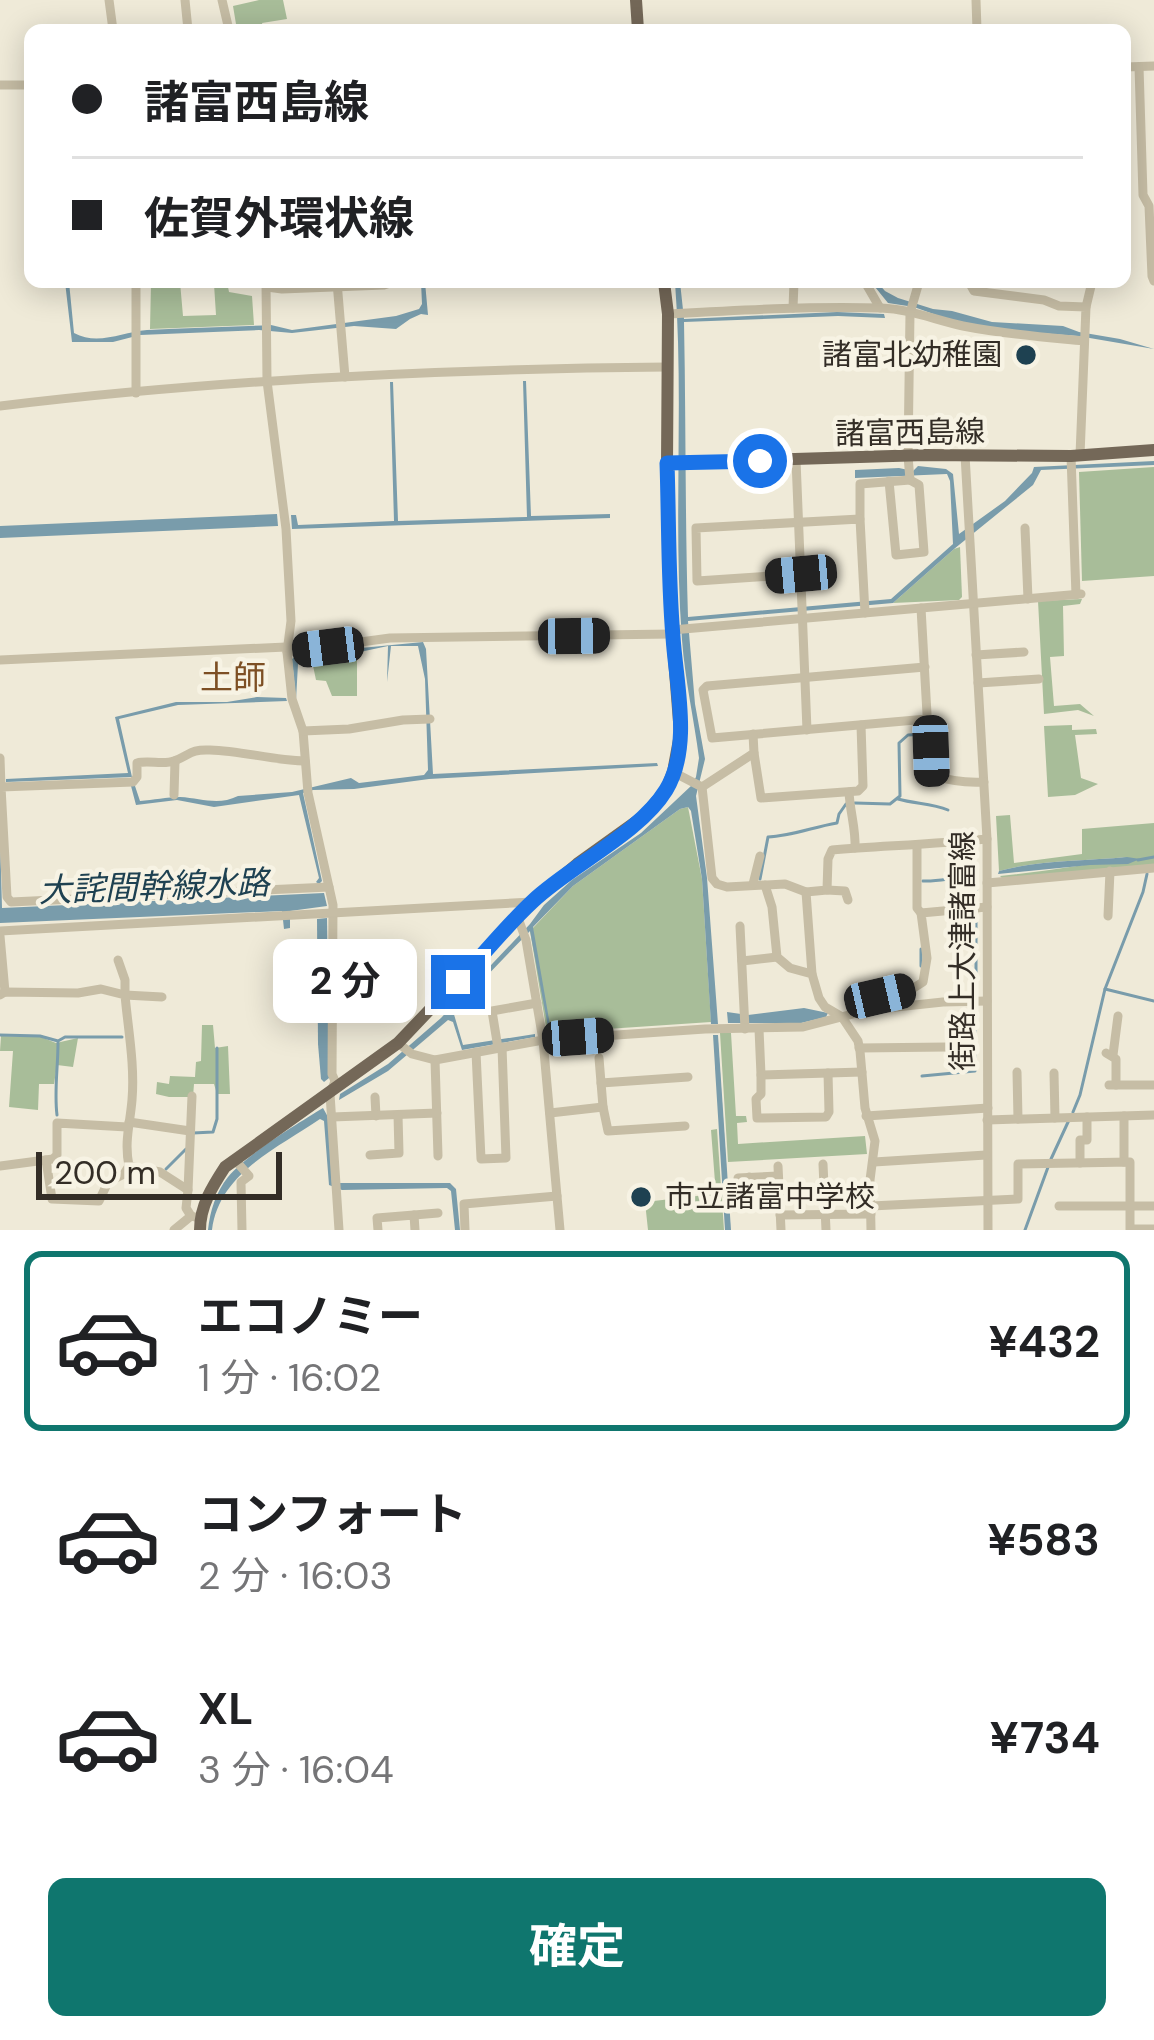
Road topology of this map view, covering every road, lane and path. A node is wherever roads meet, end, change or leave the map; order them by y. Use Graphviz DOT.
graph roads {
  1 [pos="1154,66"];
  2 [pos="1138,67"];
  3 [pos="1131,68"];
  4 [pos="1154,281"];
  5 [pos="137,288"];
  6 [pos="267,288"];
  7 [pos="337,288"];
  8 [pos="666,288"];
  9 [pos="794,288"];
  10 [pos="868,288"];
  11 [pos="917,288"];
  12 [pos="972,288"];
  13 [pos="1091,288"];
  14 [pos="911,307"];
  15 [pos="1086,307"];
  16 [pos="793,308"];
  17 [pos="880,308"];
  18 [pos="676,313"];
  19 [pos="1083,337"];
  20 [pos="667,367"];
  21 [pos="344,377"];
  22 [pos="267,382"];
  23 [pos="136,393"];
  24 [pos="0,406"];
  25 [pos="1154,450"];
  26 [pos="965,455"];
  27 [pos="796,460"];
  28 [pos="1074,462"];
  29 [pos="676,463"];
  30 [pos="909,468"];
  31 [pos="889,482"];
  32 [pos="860,518"];
  33 [pos="799,521"];
  34 [pos="1025,528"];
  35 [pos="801,574"];
  36 [pos="1028,598"];
  37 [pos="973,603"];
  38 [pos="865,606"];
  39 [pos="921,608"];
  40 [pos="803,612"];
  41 [pos="679,630"];
  42 [pos="286,649"];
  43 [pos="1024,652"];
  44 [pos="976,655"];
  45 [pos="0,660"];
  46 [pos="925,667"];
  47 [pos="806,677"];
  48 [pos="1039,679"];
  49 [pos="978,683"];
  50 [pos="428,719"];
  51 [pos="927,719"];
  52 [pos="861,725"];
  53 [pos="807,730"];
  54 [pos="303,731"];
  55 [pos="753,734"];
  56 [pos="754,753"];
  57 [pos="0,758"];
  58 [pos="175,761"];
  59 [pos="304,761"];
  60 [pos="673,772"];
  61 [pos="984,782"];
  62 [pos="1,787"];
  63 [pos="702,788"];
  64 [pos="849,792"];
  65 [pos="174,795"];
  66 [pos="1,817"];
  67 [pos="987,839"];
  68 [pos="916,845"];
  69 [pos="855,848"];
  70 [pos="760,856"];
  71 [pos="1154,868"];
  72 [pos="1110,871"];
  73 [pos="987,883"];
  74 [pos="759,884"];
  75 [pos="329,887"];
  76 [pos="827,890"];
  77 [pos="806,892"];
  78 [pos="848,900"];
  79 [pos="532,902"];
  80 [pos="979,908"];
  81 [pos="334,913"];
  82 [pos="921,913"];
  83 [pos="1108,916"];
  84 [pos="520,923"];
  85 [pos="740,926"];
  86 [pos="0,933"];
  87 [pos="777,957"];
  88 [pos="118,960"];
  89 [pos="742,961"];
  90 [pos="812,974"];
  91 [pos="3,994"];
  92 [pos="125,995"];
  93 [pos="162,997"];
  94 [pos="987,1001"];
  95 [pos="537,1003"];
  96 [pos="868,1010"];
  97 [pos="1118,1016"];
  98 [pos="842,1017"];
  99 [pos="745,1029"];
  100 [pos="760,1029"];
  101 [pos="543,1040"];
  102 [pos="499,1044"];
  103 [pos="946,1047"];
  104 [pos="405,1048"];
  105 [pos="859,1048"];
  106 [pos="476,1052"];
  107 [pos="599,1058"];
  108 [pos="436,1060"];
  109 [pos="862,1072"];
  110 [pos="1017,1072"];
  111 [pos="828,1073"];
  112 [pos="1054,1073"];
  113 [pos="761,1075"];
  114 [pos="688,1078"];
  115 [pos="601,1083"];
  116 [pos="1154,1085"];
  117 [pos="330,1094"];
  118 [pos="192,1096"];
  119 [pos="375,1096"];
  120 [pos="603,1107"];
  121 [pos="437,1113"];
  122 [pos="550,1113"];
  123 [pos="987,1114"];
  124 [pos="398,1115"];
  125 [pos="1154,1115"];
  126 [pos="376,1116"];
  127 [pos="866,1116"];
  128 [pos="1124,1116"];
  129 [pos="332,1117"];
  130 [pos="1087,1117"];
  131 [pos="1065,1118"];
  132 [pos="1018,1119"];
  133 [pos="128,1125"];
  134 [pos="685,1126"];
  135 [pos="190,1131"];
  136 [pos="370,1155"];
  137 [pos="986,1155"];
  138 [pos="439,1156"];
  139 [pos="46,1160"];
  140 [pos="874,1162"];
  141 [pos="1124,1162"];
  142 [pos="823,1163"];
  143 [pos="1080,1163"];
  144 [pos="1,1166"];
  145 [pos="129,1166"];
  146 [pos="240,1166"];
  147 [pos="188,1190"];
  148 [pos="557,1196"];
  149 [pos="750,1198"];
  150 [pos="986,1199"];
  151 [pos="1059,1206"];
  152 [pos="1130,1206"];
  153 [pos="1154,1206"];
  154 [pos="871,1210"];
  155 [pos="438,1213"];
  156 [pos="414,1215"];
  157 [pos="825,1215"];
  158 [pos="780,1216"];
  159 [pos="197,1221"];
  160 [pos="1154,1229"];
  161 [pos="174,1230"];
  162 [pos="242,1230"];
  163 [pos="340,1230"];
  164 [pos="378,1230"];
  165 [pos="416,1230"];
  166 [pos="465,1230"];
  167 [pos="560,1230"];
  168 [pos="781,1230"];
  169 [pos="826,1230"];
  170 [pos="872,1230"];
  171 [pos="988,1230"];
  1 -- 2 [label="street"];
  2 -- 3 [label="street"];
  2 -- 4 [label="street"];
  5 -- 23 [label="street"];
  6 -- 22 [label="street"];
  7 -- 21 [label="street"];
  8 -- 18 [label="main road"];
  9 -- 16 [label="street"];
  10 -- 17 [label="street"];
  11 -- 14 [label="street"];
  12 -- 15 [label="street"];
  13 -- 15 [label="street"];
  14 -- 17 [label="street"];
  14 -- 19 [label="street"];
  14 -- 30 [label="street"];
  15 -- 19 [label="street"];
  16 -- 17 [label="street"];
  16 -- 18 [label="street"];
  18 -- 20 [label="main road"];
  19 -- 28 [label="street"];
  20 -- 21 [label="street"];
  20 -- 29 [label="main road"];
  21 -- 22 [label="street"];
  22 -- 23 [label="street"];
  22 -- 42 [label="street"];
  23 -- 24 [label="street"];
  25 -- 28 [label="main road, 諸富西島線"];
  26 -- 28 [label="main road, 諸富西島線"];
  26 -- 30 [label="main road, 諸富西島線"];
  26 -- 37 [label="street, 街路上大津諸富線"];
  27 -- 29 [label="main road, 諸富西島線"];
  27 -- 30 [label="main road, 諸富西島線"];
  27 -- 33 [label="street"];
  28 -- 36 [label="street"];
  29 -- 41 [label="main road"];
  30 -- 31 [label="street"];
  30 -- 31 [label="street"];
  31 -- 32 [label="street"];
  32 -- 33 [label="street"];
  32 -- 38 [label="street"];
  33 -- 35 [label="street"];
  33 -- 35 [label="street"];
  34 -- 36 [label="street"];
  35 -- 40 [label="street"];
  36 -- 37 [label="street"];
  37 -- 39 [label="street"];
  37 -- 44 [label="street, 街路上大津諸富線"];
  38 -- 39 [label="street"];
  38 -- 40 [label="street"];
  39 -- 46 [label="street"];
  40 -- 41 [label="street"];
  40 -- 47 [label="street"];
  41 -- 42 [label="street"];
  41 -- 60 [label="main road"];
  42 -- 45 [label="street"];
  42 -- 54 [label="street"];
  43 -- 44 [label="street"];
  44 -- 49 [label="street, 街路上大津諸富線"];
  46 -- 47 [label="street"];
  46 -- 51 [label="street"];
  47 -- 53 [label="street"];
  47 -- 55 [label="street"];
  48 -- 49 [label="street"];
  49 -- 61 [label="street, 街路上大津諸富線"];
  50 -- 54 [label="street"];
  51 -- 52 [label="street"];
  51 -- 61 [label="street"];
  52 -- 53 [label="street"];
  52 -- 64 [label="street"];
  53 -- 55 [label="street"];
  54 -- 59 [label="street"];
  55 -- 56 [label="street"];
  56 -- 63 [label="street"];
  56 -- 64 [label="street"];
  57 -- 62 [label="street"];
  58 -- 59 [label="street"];
  58 -- 62 [label="street"];
  58 -- 65 [label="street"];
  59 -- 75 [label="street"];
  60 -- 63 [label="street"];
  60 -- 79 [label="main road"];
  61 -- 67 [label="street, 街路上大津諸富線"];
  62 -- 66 [label="street"];
  63 -- 74 [label="street"];
  64 -- 69 [label="street"];
  66 -- 75 [label="street"];
  67 -- 68 [label="street"];
  67 -- 73 [label="street, 街路上大津諸富線"];
  68 -- 69 [label="street"];
  68 -- 82 [label="street"];
  69 -- 76 [label="street"];
  70 -- 74 [label="street"];
  71 -- 72 [label="street"];
  72 -- 73 [label="street"];
  72 -- 83 [label="street"];
  73 -- 80 [label="street, 街路上大津諸富線"];
  74 -- 77 [label="street"];
  74 -- 87 [label="street"];
  75 -- 81 [label="street"];
  76 -- 77 [label="street"];
  76 -- 78 [label="street"];
  77 -- 90 [label="street"];
  79 -- 81 [label="street"];
  79 -- 84 [label="main road"];
  80 -- 82 [label="street"];
  80 -- 94 [label="street, 街路上大津諸富線"];
  81 -- 86 [label="street"];
  81 -- 117 [label="street"];
  82 -- 96 [label="street"];
  84 -- 95 [label="street"];
  84 -- 104 [label="main road"];
  85 -- 89 [label="street"];
  86 -- 91 [label="street"];
  87 -- 89 [label="street"];
  87 -- 90 [label="street"];
  88 -- 92 [label="street"];
  89 -- 99 [label="street"];
  90 -- 98 [label="street"];
  91 -- 92 [label="street"];
  92 -- 93 [label="street"];
  92 -- 133 [label="street"];
  94 -- 96 [label="street"];
  94 -- 123 [label="street, 街路上大津諸富線"];
  95 -- 101 [label="street"];
  95 -- 102 [label="street"];
  96 -- 98 [label="street"];
  97 -- 116 [label="street"];
  98 -- 100 [label="street"];
  98 -- 105 [label="street"];
  99 -- 100 [label="street"];
  99 -- 101 [label="street"];
  100 -- 113 [label="street"];
  101 -- 102 [label="street"];
  101 -- 122 [label="street"];
  102 -- 106 [label="street"];
  102 -- 106 [label="street"];
  103 -- 105 [label="street"];
  104 -- 108 [label="street"];
  104 -- 117 [label="main road"];
  105 -- 109 [label="street"];
  106 -- 108 [label="street"];
  107 -- 115 [label="street"];
  108 -- 121 [label="street"];
  109 -- 111 [label="street"];
  109 -- 127 [label="street"];
  110 -- 132 [label="street"];
  111 -- 113 [label="street"];
  111 -- 113 [label="street"];
  112 -- 131 [label="street"];
  114 -- 115 [label="street"];
  115 -- 120 [label="street"];
  117 -- 129 [label="street"];
  117 -- 146 [label="main road"];
  118 -- 135 [label="street"];
  119 -- 126 [label="street"];
  120 -- 122 [label="street"];
  120 -- 134 [label="street"];
  121 -- 124 [label="street"];
  121 -- 138 [label="street"];
  122 -- 148 [label="street"];
  123 -- 127 [label="street"];
  123 -- 132 [label="street"];
  123 -- 137 [label="street, 街路上大津諸富線"];
  124 -- 126 [label="street"];
  124 -- 136 [label="street"];
  125 -- 128 [label="street"];
  126 -- 129 [label="street"];
  127 -- 140 [label="street"];
  128 -- 130 [label="street"];
  128 -- 141 [label="street"];
  129 -- 163 [label="street"];
  130 -- 131 [label="street"];
  130 -- 143 [label="street"];
  131 -- 132 [label="street"];
  133 -- 135 [label="street"];
  133 -- 139 [label="street"];
  133 -- 145 [label="street"];
  135 -- 147 [label="street"];
  137 -- 140 [label="street"];
  137 -- 150 [label="street, 街路上大津諸富線"];
  139 -- 144 [label="street"];
  139 -- 145 [label="street"];
  140 -- 154 [label="street"];
  141 -- 143 [label="street"];
  141 -- 152 [label="street"];
  142 -- 157 [label="street"];
  143 -- 150 [label="street"];
  145 -- 147 [label="street"];
  146 -- 159 [label="main road"];
  146 -- 162 [label="street"];
  147 -- 159 [label="street"];
  148 -- 166 [label="street"];
  148 -- 167 [label="street"];
  149 -- 158 [label="street"];
  150 -- 154 [label="street"];
  150 -- 171 [label="street, 街路上大津諸富線"];
  151 -- 152 [label="street"];
  152 -- 153 [label="street"];
  152 -- 160 [label="street"];
  154 -- 157 [label="street"];
  154 -- 170 [label="street"];
  155 -- 156 [label="street"];
  156 -- 164 [label="street"];
  156 -- 165 [label="street"];
  157 -- 158 [label="street"];
  157 -- 169 [label="street"];
  158 -- 168 [label="street"];
  159 -- 161 [label="street"];
}
